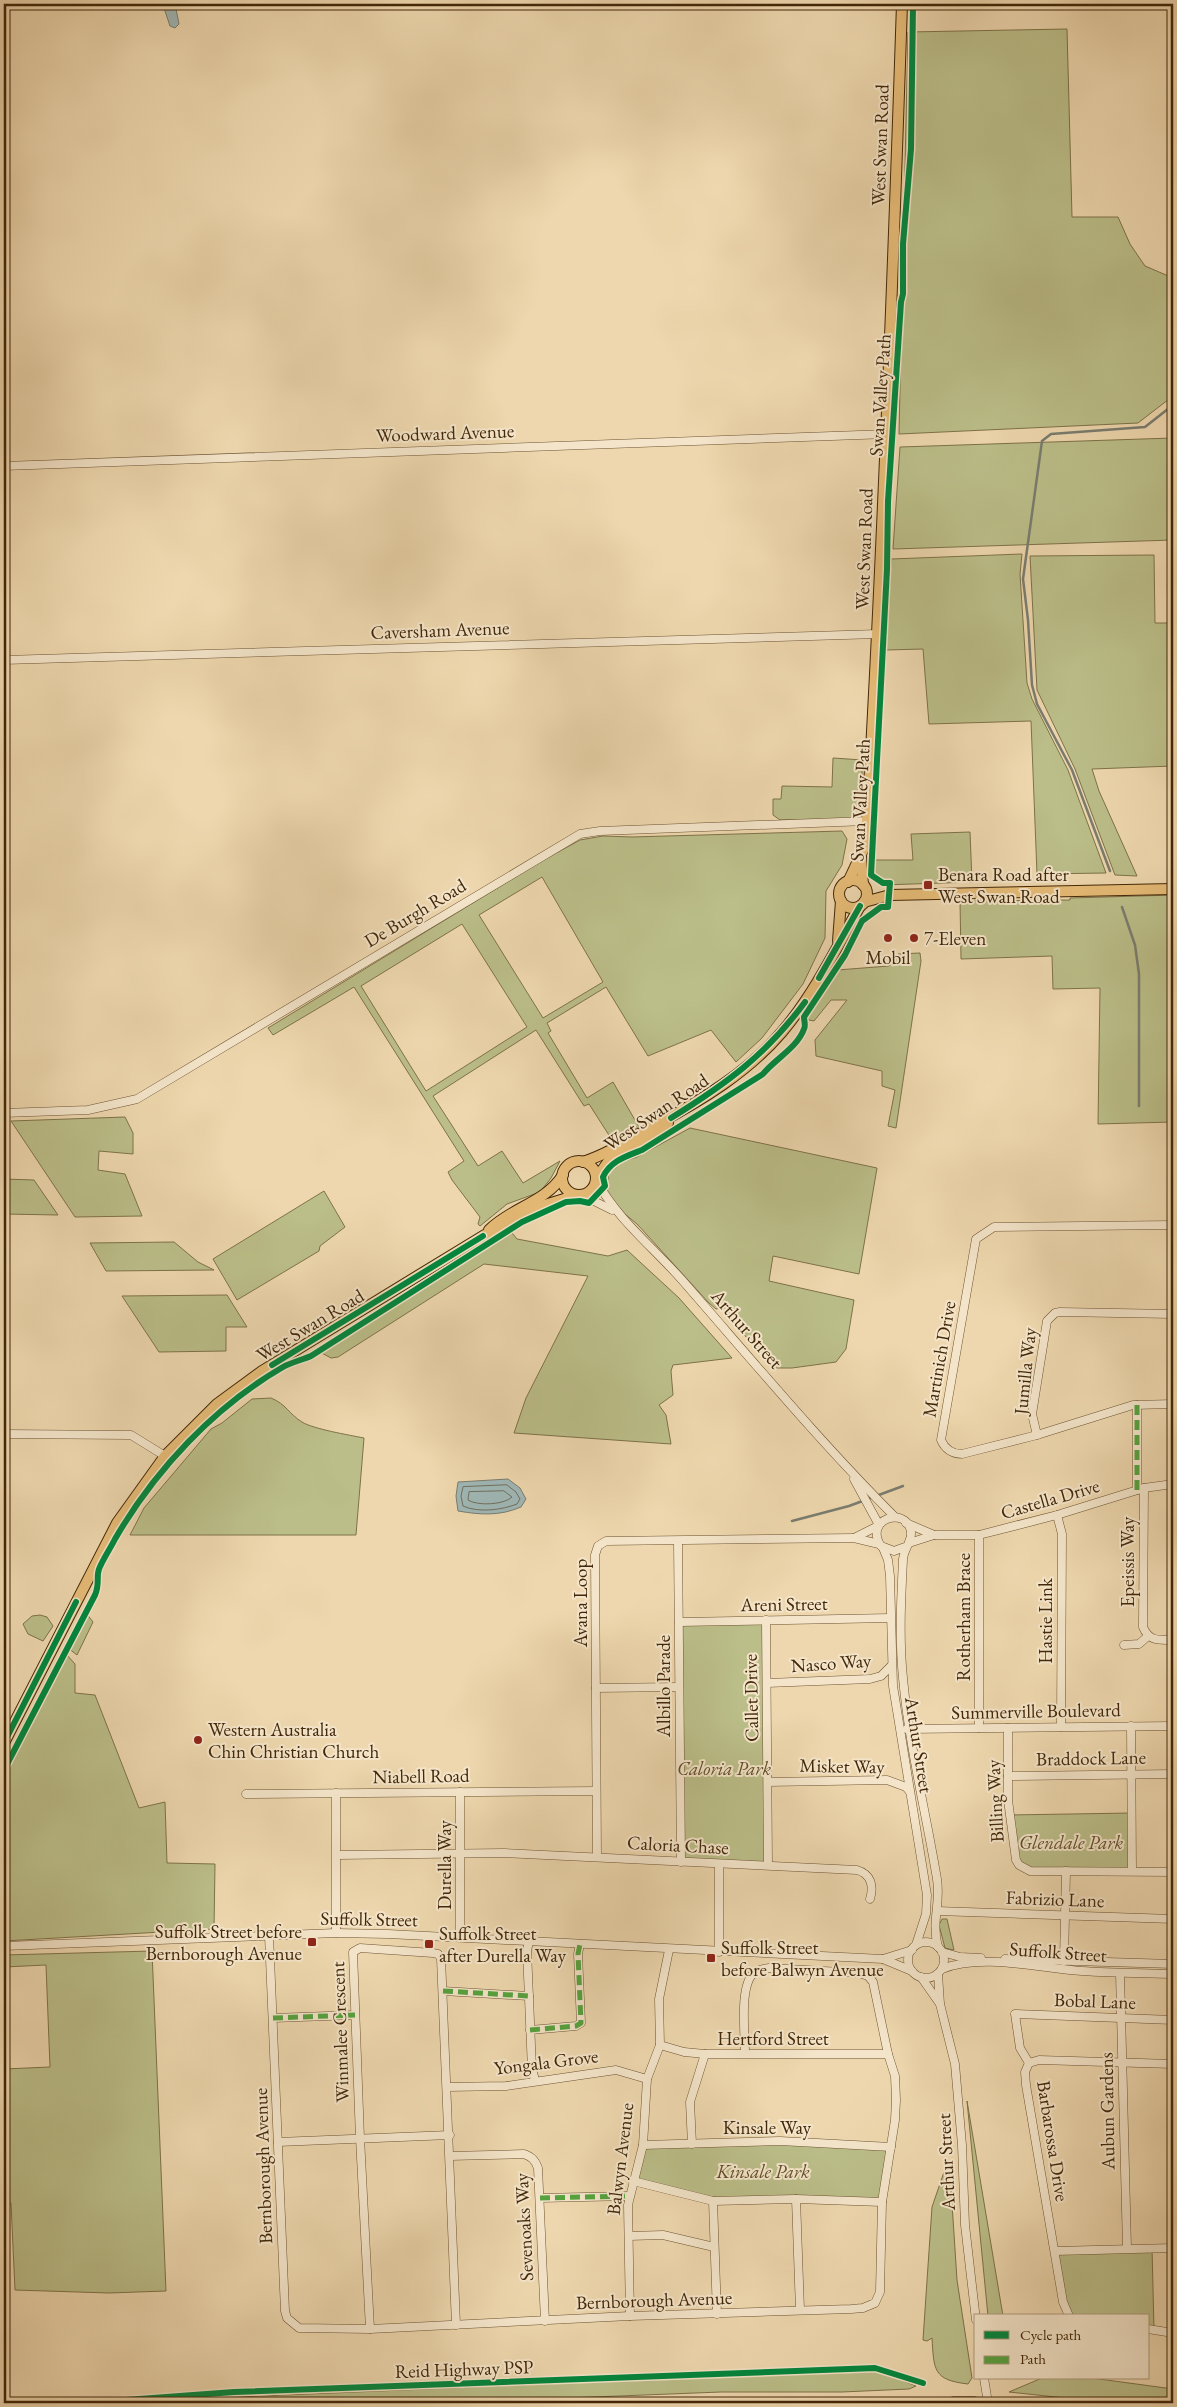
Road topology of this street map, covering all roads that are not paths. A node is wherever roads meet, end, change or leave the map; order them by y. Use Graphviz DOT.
graph roads {
  1 [pos="902,4"];
  2 [pos="888,434"];
  3 [pos="4,466"];
  4 [pos="878,634"];
  5 [pos="4,660"];
  6 [pos="867,821"];
  7 [pos="861,856"];
  8 [pos="848,882"];
  9 [pos="864,886"];
  10 [pos="1173,888"];
  11 [pos="888,896"];
  12 [pos="841,901"];
  13 [pos="862,904"];
  14 [pos="838,942"];
  15 [pos="4,1113"];
  16 [pos="671,1118"];
  17 [pos="583,1162"];
  18 [pos="562,1175"];
  19 [pos="596,1179"];
  20 [pos="579,1195"];
  21 [pos="616,1212"];
  22 [pos="1173,1226"];
  23 [pos="483,1236"];
  24 [pos="1173,1314"];
  25 [pos="1173,1404"];
  26 [pos="1137,1405"];
  27 [pos="4,1434"];
  28 [pos="1037,1435"];
  29 [pos="165,1456"];
  30 [pos="849,1471"];
  31 [pos="1173,1484"];
  32 [pos="1141,1489"];
  33 [pos="1056,1515"];
  34 [pos="895,1517"];
  35 [pos="906,1523"];
  36 [pos="879,1526"];
  37 [pos="934,1534"];
  38 [pos="980,1535"];
  39 [pos="854,1538"];
  40 [pos="678,1541"];
  41 [pos="907,1545"];
  42 [pos="881,1546"];
  43 [pos="890,1618"];
  44 [pos="766,1620"];
  45 [pos="679,1622"];
  46 [pos="1148,1636"];
  47 [pos="1173,1640"];
  48 [pos="1124,1645"];
  49 [pos="891,1666"];
  50 [pos="768,1683"];
  51 [pos="679,1687"];
  52 [pos="596,1688"];
  53 [pos="1131,1726"];
  54 [pos="1173,1726"];
  55 [pos="1061,1727"];
  56 [pos="911,1728"];
  57 [pos="979,1728"];
  58 [pos="1008,1728"];
  59 [pos="900,1731"];
  60 [pos="4,1743"];
  61 [pos="1132,1774"];
  62 [pos="1173,1774"];
  63 [pos="1008,1776"];
  64 [pos="768,1782"];
  65 [pos="596,1791"];
  66 [pos="460,1792"];
  67 [pos="336,1793"];
  68 [pos="246,1794"];
  69 [pos="911,1794"];
  70 [pos="461,1853"];
  71 [pos="337,1855"];
  72 [pos="598,1857"];
  73 [pos="681,1862"];
  74 [pos="719,1864"];
  75 [pos="768,1865"];
  76 [pos="1132,1870"];
  77 [pos="1066,1871"];
  78 [pos="1173,1872"];
  79 [pos="870,1899"];
  80 [pos="936,1911"];
  81 [pos="1066,1916"];
  82 [pos="1173,1918"];
  83 [pos="336,1933"];
  84 [pos="269,1935"];
  85 [pos="460,1937"];
  86 [pos="529,1941"];
  87 [pos="580,1944"];
  88 [pos="4,1946"];
  89 [pos="914,1948"];
  90 [pos="940,1949"];
  91 [pos="669,1950"];
  92 [pos="719,1952"];
  93 [pos="883,1959"];
  94 [pos="1064,1961"];
  95 [pos="1173,1964"];
  96 [pos="912,1971"];
  97 [pos="940,1972"];
  98 [pos="1120,1973"];
  99 [pos="1173,1974"];
  100 [pos="921,1977"];
  101 [pos="442,1992"];
  102 [pos="529,1996"];
  103 [pos="940,2004"];
  104 [pos="356,2015"];
  105 [pos="272,2018"];
  106 [pos="1121,2018"];
  107 [pos="1173,2020"];
  108 [pos="530,2030"];
  109 [pos="660,2045"];
  110 [pos="745,2053"];
  111 [pos="705,2054"];
  112 [pos="888,2054"];
  113 [pos="1029,2063"];
  114 [pos="1122,2063"];
  115 [pos="1173,2064"];
  116 [pos="647,2079"];
  117 [pos="535,2080"];
  118 [pos="448,2087"];
  119 [pos="450,2135"];
  120 [pos="360,2138"];
  121 [pos="278,2142"];
  122 [pos="692,2144"];
  123 [pos="643,2145"];
  124 [pos="892,2147"];
  125 [pos="450,2156"];
  126 [pos="633,2181"];
  127 [pos="629,2196"];
  128 [pos="540,2198"];
  129 [pos="796,2199"];
  130 [pos="713,2201"];
  131 [pos="882,2202"];
  132 [pos="628,2236"];
  133 [pos="714,2247"];
  134 [pos="1127,2248"];
  135 [pos="1173,2248"];
  136 [pos="1055,2251"];
  137 [pos="800,2310"];
  138 [pos="717,2314"];
  139 [pos="975,2314"];
  140 [pos="1068,2314"];
  141 [pos="630,2316"];
  142 [pos="545,2321"];
  143 [pos="456,2325"];
  144 [pos="370,2329"];
  145 [pos="1150,2329"];
  146 [pos="1173,2332"];
  147 [pos="984,2380"];
  148 [pos="953,2403"];
  149 [pos="975,2403"];
  150 [pos="988,2403"];
  1 -- 2 [label="main road, West Swan Road"];
  2 -- 3 [label="street, Woodward Avenue"];
  2 -- 4 [label="main road, West Swan Road"];
  4 -- 5 [label="street, Caversham Avenue"];
  4 -- 6 [label="main road, West Swan Road"];
  6 -- 7 [label="main road, West Swan Road"];
  6 -- 15 [label="street, De Burgh Road"];
  7 -- 8 [label="main road, West Swan Road"];
  7 -- 9 [label="main road, West Swan Road"];
  8 -- 9 [label="main road"];
  8 -- 12 [label="main road"];
  9 -- 11 [label="main road"];
  9 -- 13 [label="main road"];
  10 -- 11 [label="main road"];
  11 -- 13 [label="main road"];
  12 -- 13 [label="main road"];
  12 -- 14 [label="main road, West Swan Road"];
  13 -- 14 [label="main road, West Swan Road"];
  14 -- 16 [label="main road, West Swan Road"];
  16 -- 17 [label="main road, West Swan Road"];
  16 -- 19 [label="main road, West Swan Road"];
  17 -- 18 [label="main road"];
  17 -- 19 [label="main road"];
  18 -- 20 [label="main road"];
  18 -- 23 [label="main road, West Swan Road"];
  19 -- 20 [label="main road"];
  19 -- 21 [label="street, Arthur Street"];
  20 -- 21 [label="street, Arthur Street"];
  20 -- 23 [label="main road, West Swan Road"];
  21 -- 30 [label="street, Arthur Street"];
  22 -- 28 [label="street, Martinich Drive"];
  23 -- 29 [label="main road, West Swan Road"];
  24 -- 28 [label="street, Jumilla Way"];
  25 -- 26 [label="street, Martinich Drive"];
  26 -- 28 [label="street, Martinich Drive"];
  26 -- 32 [label="street, Epeissis Way"];
  27 -- 29 [label="street"];
  29 -- 60 [label="main road, West Swan Road"];
  30 -- 34 [label="street, Arthur Street"];
  30 -- 36 [label="street, Arthur Street"];
  31 -- 32 [label="street, Castella Drive"];
  32 -- 33 [label="street, Castella Drive"];
  32 -- 46 [label="street, Epeissis Way"];
  33 -- 38 [label="street, Castella Drive"];
  33 -- 55 [label="street, Hastie Link"];
  34 -- 35 [label="street"];
  34 -- 36 [label="street"];
  35 -- 37 [label="street, Castella Drive"];
  35 -- 41 [label="street"];
  36 -- 39 [label="street, Avana Loop"];
  36 -- 42 [label="street"];
  37 -- 38 [label="street, Castella Drive"];
  37 -- 41 [label="street, Castella Drive"];
  38 -- 57 [label="street, Rotherham Brace"];
  39 -- 40 [label="street, Avana Loop"];
  39 -- 42 [label="street, Avana Loop"];
  40 -- 45 [label="street, Albillo Parade"];
  40 -- 52 [label="street, Avana Loop"];
  41 -- 42 [label="street"];
  41 -- 56 [label="street, Arthur Street"];
  42 -- 43 [label="street, Arthur Street"];
  43 -- 44 [label="street, Areni Street"];
  43 -- 49 [label="street, Arthur Street"];
  44 -- 45 [label="street, Areni Street"];
  44 -- 50 [label="street, Callet Drive"];
  45 -- 51 [label="street, Albillo Parade"];
  46 -- 47 [label="street"];
  46 -- 48 [label="street"];
  49 -- 50 [label="street, Nasco Way"];
  49 -- 59 [label="street, Arthur Street"];
  50 -- 64 [label="street, Callet Drive"];
  51 -- 52 [label="street"];
  51 -- 73 [label="street, Albillo Parade"];
  52 -- 65 [label="street, Avana Loop"];
  53 -- 54 [label="street, Summerville Boulevard"];
  53 -- 55 [label="street, Summerville Boulevard"];
  53 -- 61 [label="street"];
  55 -- 58 [label="street, Summerville Boulevard"];
  56 -- 57 [label="street, Summerville Boulevard"];
  56 -- 59 [label="street, Summerville Boulevard"];
  56 -- 80 [label="street, Arthur Street"];
  57 -- 58 [label="street, Summerville Boulevard"];
  58 -- 63 [label="street, Billing Way"];
  59 -- 69 [label="street, Arthur Street"];
  61 -- 62 [label="street, Braddock Lane"];
  61 -- 63 [label="street, Braddock Lane"];
  61 -- 76 [label="street"];
  63 -- 77 [label="street, Billing Way"];
  64 -- 69 [label="street, Misket Way"];
  64 -- 75 [label="street, Callet Drive"];
  65 -- 66 [label="street, Niabell Road"];
  65 -- 72 [label="street, Avana Loop"];
  66 -- 67 [label="street, Niabell Road"];
  66 -- 70 [label="street, Durella Way"];
  67 -- 68 [label="street, Niabell Road"];
  67 -- 71 [label="street"];
  69 -- 89 [label="street, Arthur Street"];
  70 -- 71 [label="street, Caloria Chase"];
  70 -- 72 [label="street, Caloria Chase"];
  70 -- 85 [label="street, Durella Way"];
  71 -- 83 [label="street"];
  72 -- 73 [label="street, Caloria Chase"];
  73 -- 74 [label="street, Caloria Chase"];
  74 -- 75 [label="street, Caloria Chase"];
  74 -- 92 [label="street"];
  75 -- 79 [label="street, Caloria Chase"];
  76 -- 77 [label="street, Billing Way"];
  76 -- 78 [label="street, Billing Way"];
  77 -- 81 [label="street"];
  80 -- 81 [label="street, Fabrizio Lane"];
  80 -- 90 [label="street, Arthur Street"];
  81 -- 82 [label="street, Fabrizio Lane"];
  81 -- 94 [label="street"];
  83 -- 84 [label="street, Suffolk Street"];
  83 -- 85 [label="street, Suffolk Street"];
  84 -- 88 [label="street, Suffolk Street"];
  84 -- 105 [label="street, Bernborough Avenue"];
  85 -- 86 [label="street, Suffolk Street"];
  86 -- 87 [label="street, Suffolk Street"];
  86 -- 102 [label="street"];
  87 -- 91 [label="street, Suffolk Street"];
  87 -- 108 [label="street"];
  89 -- 90 [label="street"];
  89 -- 93 [label="street, Suffolk Street"];
  89 -- 96 [label="street"];
  90 -- 94 [label="street, Suffolk Street"];
  90 -- 97 [label="street"];
  91 -- 92 [label="street, Suffolk Street"];
  91 -- 109 [label="street, Balwyn Avenue"];
  92 -- 93 [label="street, Suffolk Street"];
  93 -- 96 [label="street, Suffolk Street"];
  94 -- 95 [label="street, Suffolk Street"];
  96 -- 100 [label="street"];
  97 -- 98 [label="street, Suffolk Street"];
  97 -- 100 [label="street"];
  97 -- 103 [label="street, Arthur Street"];
  98 -- 99 [label="street, Suffolk Street"];
  98 -- 106 [label="street, Aubun Gardens"];
  100 -- 103 [label="street, Arthur Street"];
  101 -- 102 [label="street"];
  101 -- 104 [label="street, Winmalee Crescent"];
  101 -- 118 [label="street, Winmalee Crescent"];
  102 -- 108 [label="street"];
  103 -- 139 [label="street, Arthur Street"];
  104 -- 105 [label="street"];
  104 -- 120 [label="street, Winmalee Crescent"];
  105 -- 121 [label="street, Bernborough Avenue"];
  106 -- 107 [label="street, Bobal Lane"];
  106 -- 113 [label="street, Bobal Lane"];
  106 -- 114 [label="street, Aubun Gardens"];
  108 -- 117 [label="street"];
  109 -- 111 [label="street, Hertford Street"];
  109 -- 116 [label="street, Balwyn Avenue"];
  110 -- 111 [label="street, Hertford Street"];
  110 -- 112 [label="street, Hertford Street"];
  110 -- 112 [label="street, Bernborough Avenue"];
  111 -- 122 [label="street"];
  112 -- 124 [label="street, Bernborough Avenue"];
  113 -- 114 [label="street, Barbarossa Drive"];
  113 -- 136 [label="street, Barbarossa Drive"];
  114 -- 115 [label="street, Barbarossa Drive"];
  114 -- 134 [label="street, Aubun Gardens"];
  116 -- 117 [label="street, Yongala Grove"];
  116 -- 123 [label="street, Balwyn Avenue"];
  117 -- 118 [label="street, Yongala Grove"];
  118 -- 119 [label="street, Winmalee Crescent"];
  119 -- 120 [label="street"];
  119 -- 125 [label="street, Winmalee Crescent"];
  120 -- 121 [label="street"];
  120 -- 144 [label="street, Winmalee Crescent"];
  121 -- 144 [label="street, Bernborough Avenue"];
  122 -- 123 [label="street, Kinsale Way"];
  122 -- 124 [label="street, Kinsale Way"];
  123 -- 126 [label="street, Balwyn Avenue"];
  124 -- 131 [label="street, Bernborough Avenue"];
  125 -- 128 [label="street, Sevenoaks Way"];
  125 -- 143 [label="street, Winmalee Crescent"];
  126 -- 127 [label="street, Balwyn Avenue"];
  126 -- 130 [label="street"];
  127 -- 128 [label="street"];
  127 -- 132 [label="street, Balwyn Avenue"];
  128 -- 142 [label="street, Sevenoaks Way"];
  129 -- 130 [label="street"];
  129 -- 131 [label="street"];
  129 -- 137 [label="street"];
  130 -- 133 [label="street"];
  131 -- 137 [label="street, Bernborough Avenue"];
  132 -- 133 [label="street"];
  132 -- 141 [label="street, Balwyn Avenue"];
  133 -- 138 [label="street"];
  134 -- 135 [label="street"];
  134 -- 136 [label="street"];
  136 -- 140 [label="street, Barbarossa Drive"];
  137 -- 138 [label="street, Bernborough Avenue"];
  138 -- 141 [label="street, Bernborough Avenue"];
  141 -- 142 [label="street, Bernborough Avenue"];
  142 -- 143 [label="street, Bernborough Avenue"];
  143 -- 144 [label="street, Bernborough Avenue"];
  145 -- 146 [label="street"];
  147 -- 150 [label="street"];
  148 -- 149 [label="highway"];
}
